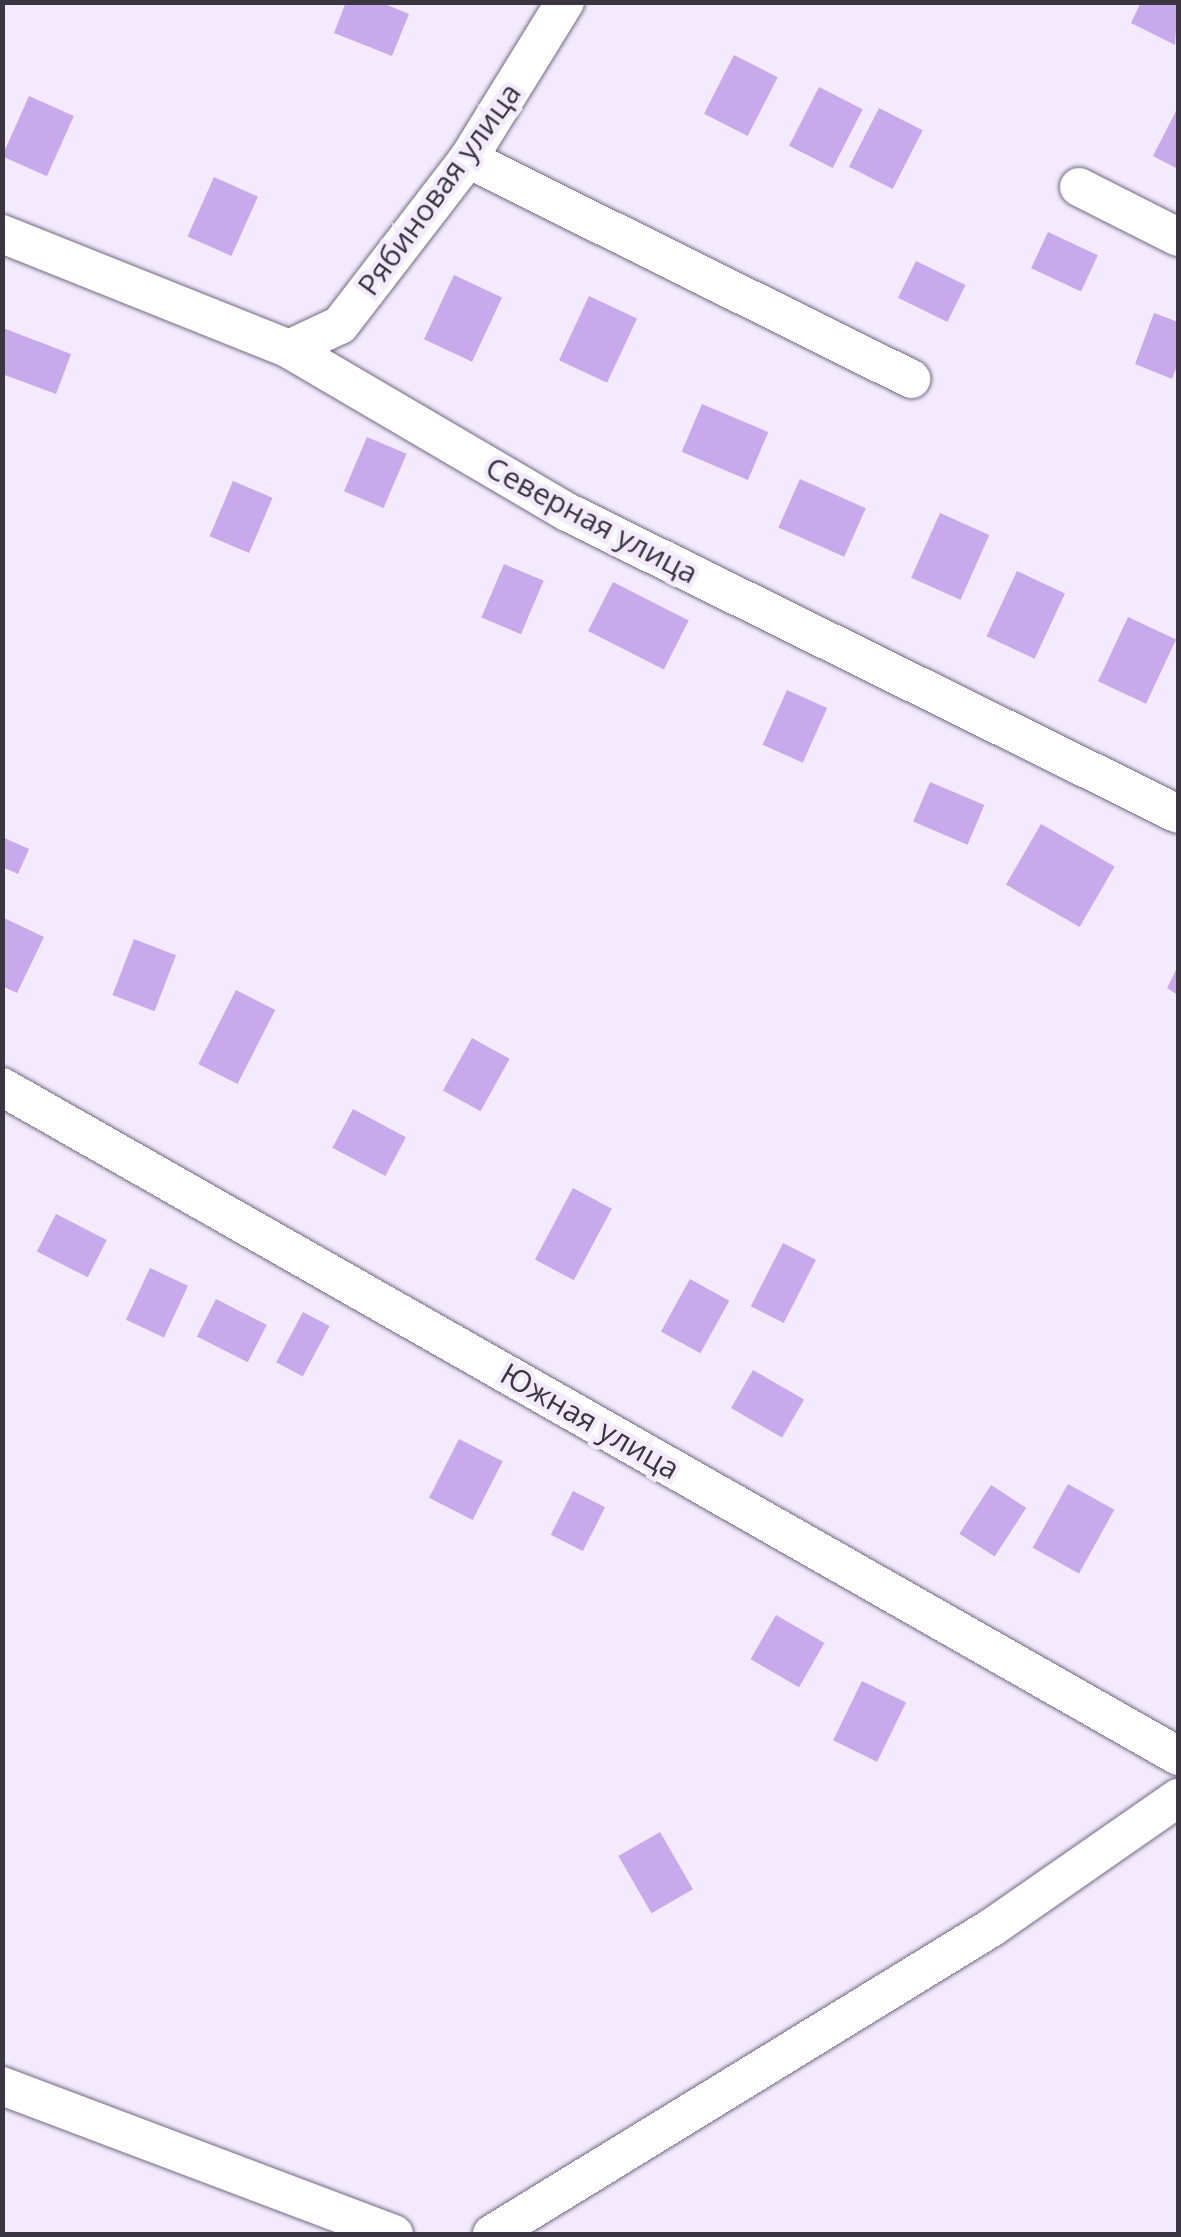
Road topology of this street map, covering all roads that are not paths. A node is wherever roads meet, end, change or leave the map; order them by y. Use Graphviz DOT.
graph roads {
  1 [pos="565,2"];
  2 [pos="468,159"];
  3 [pos="1079,188"];
  4 [pos="2,234"];
  5 [pos="1178,237"];
  6 [pos="289,349"];
  7 [pos="910,380"];
  8 [pos="1178,814"];
  9 [pos="2,1087"];
  10 [pos="1178,1756"];
  11 [pos="1178,1798"];
  12 [pos="2,2086"];
  13 [pos="394,2234"];
  14 [pos="492,2234"];
  1 -- 2 [label="street, Рябиновая улица"];
  2 -- 6 [label="street, Рябиновая улица"];
  2 -- 7 [label="street"];
  3 -- 5 [label="street"];
  4 -- 6 [label="street, Северная улица"];
  6 -- 8 [label="street, Северная улица"];
  9 -- 10 [label="street, Южная улица"];
  11 -- 14 [label="street"];
  12 -- 13 [label="street"];
}
